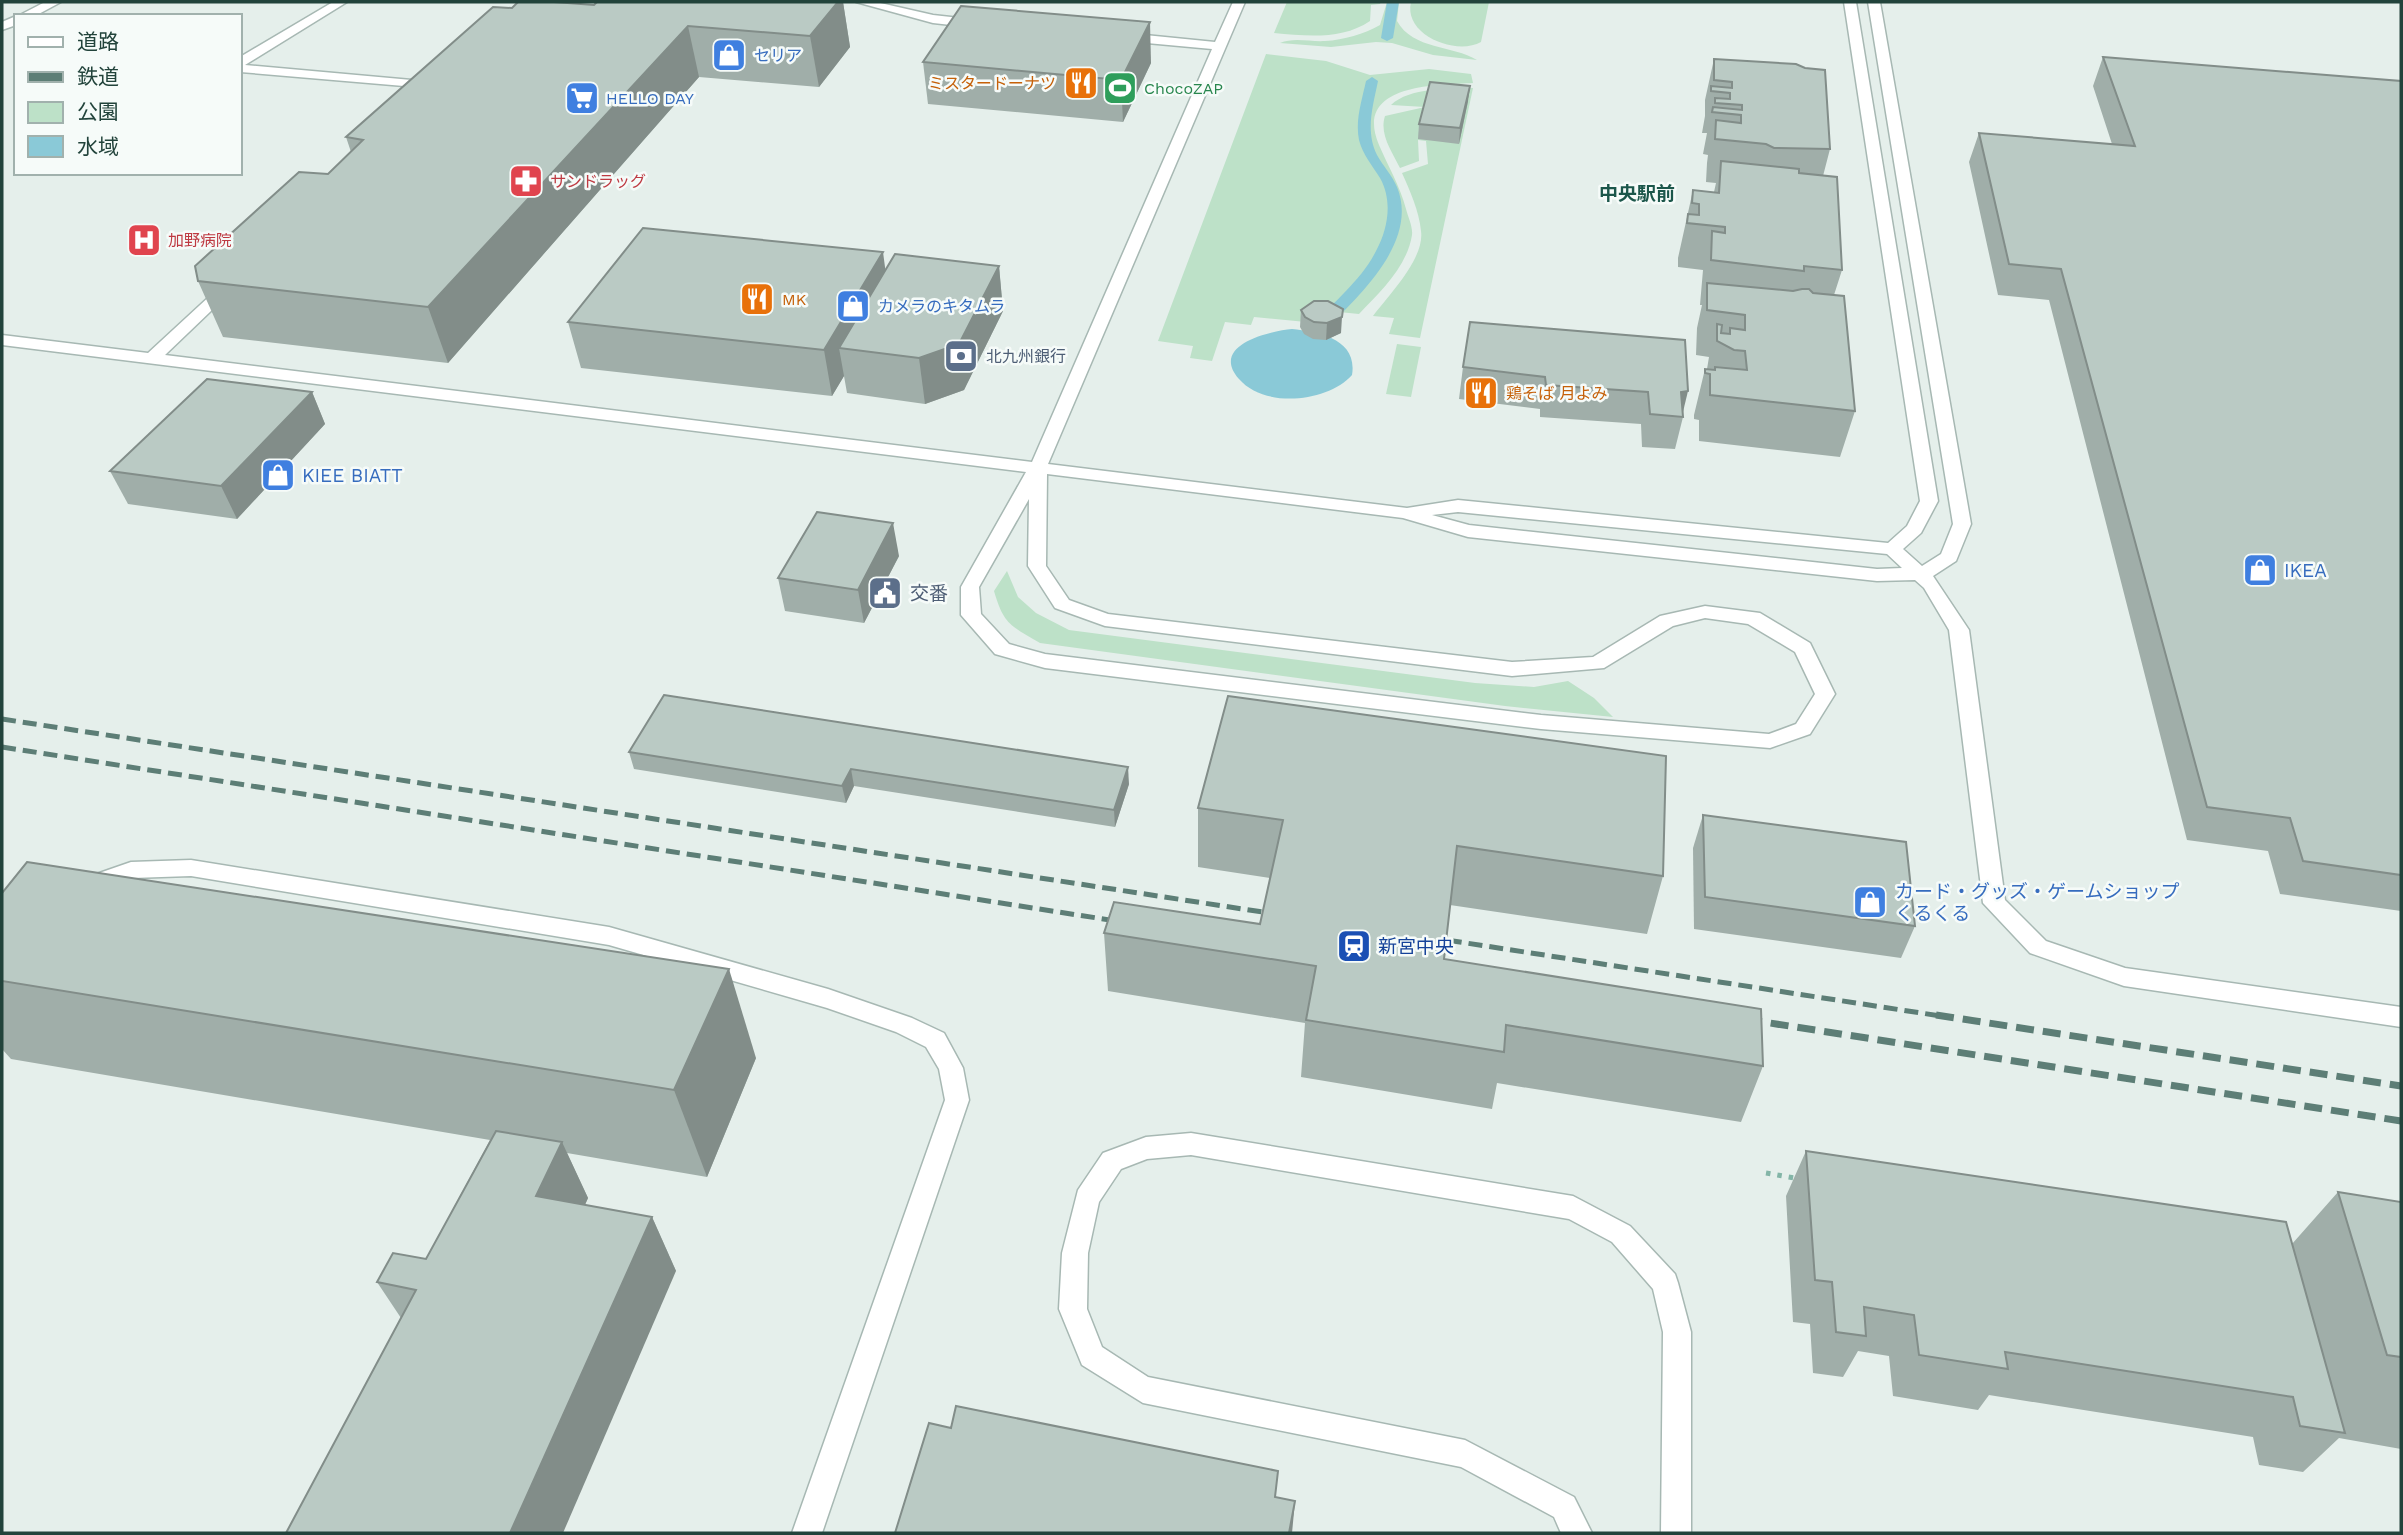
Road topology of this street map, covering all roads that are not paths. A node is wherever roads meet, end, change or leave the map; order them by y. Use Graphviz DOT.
graph roads {
  1 [pos="55,2"];
  2 [pos="341,2"];
  3 [pos="862,2"];
  4 [pos="1239,2"];
  5 [pos="1850,2"];
  6 [pos="1874,2"];
  7 [pos="29,14"];
  8 [pos="986,24"];
  9 [pos="1110,36"];
  10 [pos="1220,46"];
  11 [pos="242,61"];
  12 [pos="242,68"];
  13 [pos="443,88"];
  14 [pos="242,274"];
  15 [pos="2,341"];
  16 [pos="151,359"];
  17 [pos="1038,467"];
  18 [pos="1404,513"];
  19 [pos="1892,549"];
  20 [pos="1922,574"];
  21 [pos="65,897"];
  22 [pos="2401,1017"];
  23 [pos="807,1533"];
  24 [pos="1577,1533"];
  25 [pos="1676,1533"];
  1 -- 7 [label="street"];
  2 -- 11 [label="street"];
  3 -- 8 [label="street"];
  4 -- 10 [label="street"];
  5 -- 19 [label="street"];
  6 -- 20 [label="street"];
  9 -- 10 [label="street"];
  10 -- 17 [label="street"];
  12 -- 13 [label="street"];
  14 -- 16 [label="street"];
  15 -- 16 [label="street"];
  16 -- 17 [label="street"];
  17 -- 17 [label="street"];
  17 -- 18 [label="street"];
  18 -- 19 [label="street"];
  18 -- 20 [label="street"];
  19 -- 20 [label="street"];
  20 -- 22 [label="street"];
  21 -- 23 [label="street"];
  24 -- 25 [label="street"];
}
